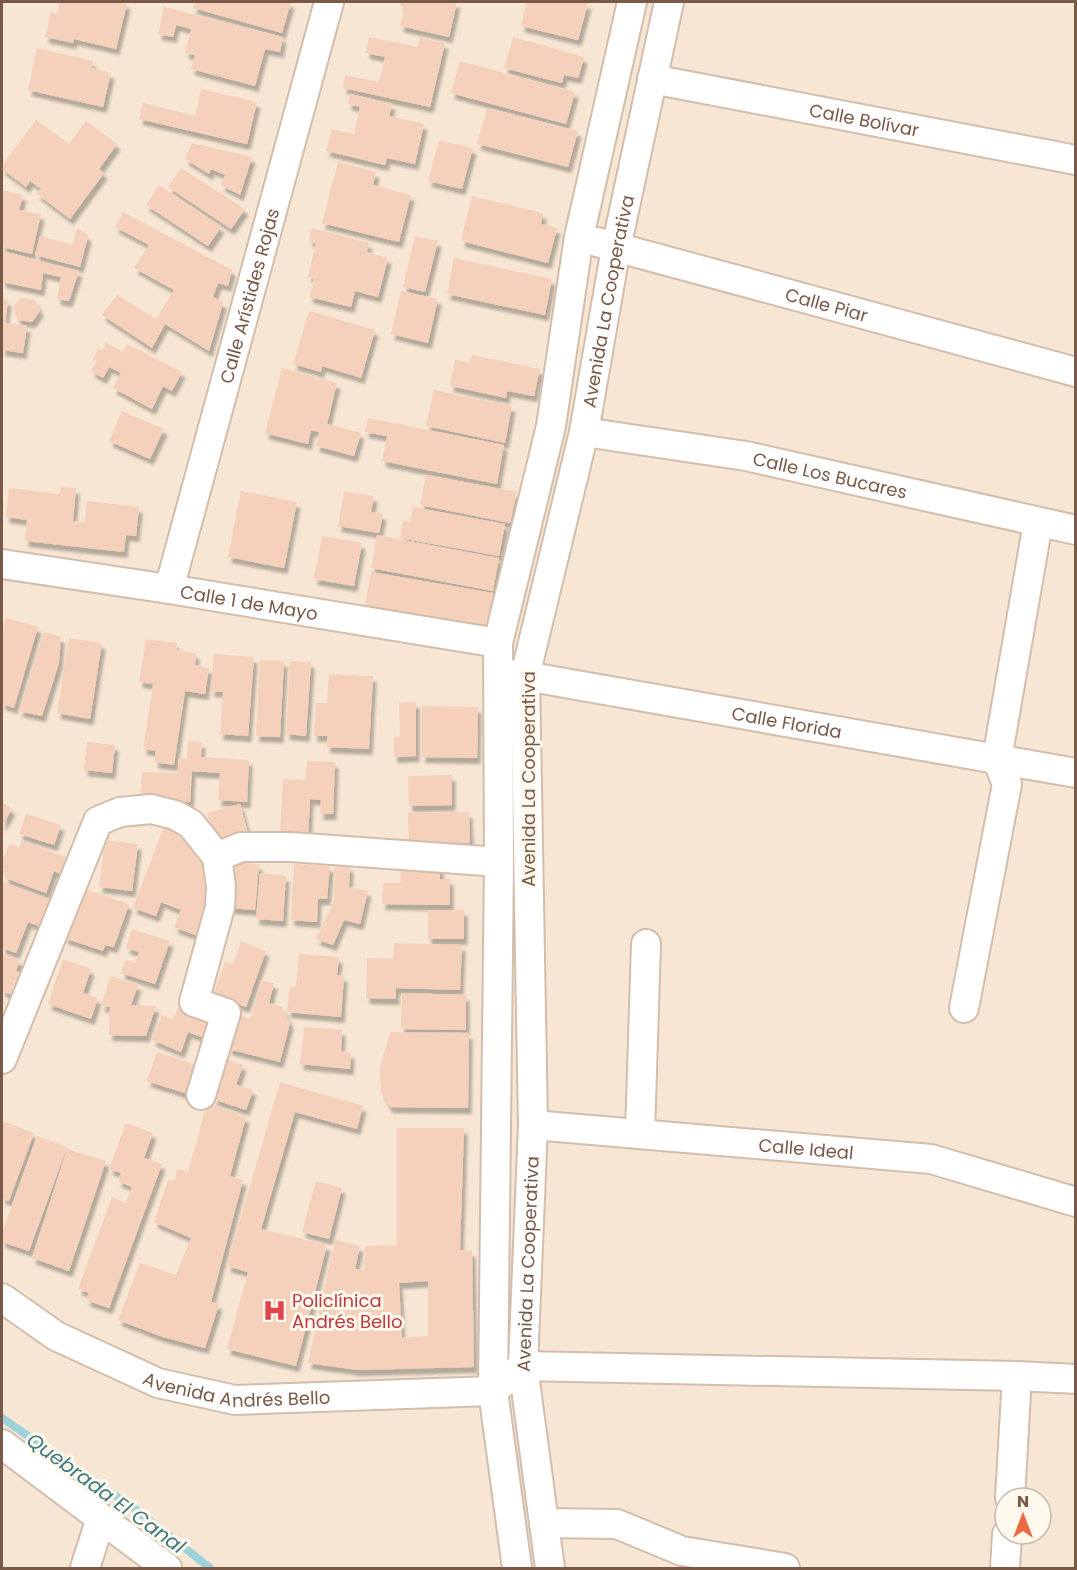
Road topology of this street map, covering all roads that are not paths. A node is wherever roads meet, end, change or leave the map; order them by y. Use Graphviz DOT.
graph roads {
  1 [pos="328,2"];
  2 [pos="632,2"];
  3 [pos="669,2"];
  4 [pos="652,79"];
  5 [pos="1076,160"];
  6 [pos="579,237"];
  7 [pos="615,248"];
  8 [pos="1076,372"];
  9 [pos="584,432"];
  10 [pos="1038,523"];
  11 [pos="1076,530"];
  12 [pos="3,569"];
  13 [pos="169,589"];
  14 [pos="498,643"];
  15 [pos="512,675"];
  16 [pos="997,759"];
  17 [pos="1076,773"];
  18 [pos="217,857"];
  19 [pos="499,862"];
  20 [pos="646,944"];
  21 [pos="964,1008"];
  22 [pos="2,1059"];
  23 [pos="201,1095"];
  24 [pos="532,1125"];
  25 [pos="640,1134"];
  26 [pos="1076,1202"];
  27 [pos="2,1298"];
  28 [pos="523,1366"];
  29 [pos="1017,1376"];
  30 [pos="1076,1379"];
  31 [pos="493,1391"];
  32 [pos="2,1444"];
  33 [pos="1011,1486"];
  34 [pos="101,1518"];
  35 [pos="544,1523"];
  36 [pos="1006,1546"];
  37 [pos="85,1569"];
  38 [pos="167,1569"];
  39 [pos="517,1569"];
  40 [pos="550,1569"];
  41 [pos="785,1569"];
  42 [pos="1005,1569"];
  1 -- 13 [label="street, Calle Arístides Rojas"];
  2 -- 6 [label="street, Avenida La Cooperativa"];
  3 -- 4 [label="street, Avenida La Cooperativa"];
  4 -- 5 [label="street, Calle Bolívar"];
  4 -- 7 [label="street, Avenida La Cooperativa"];
  6 -- 7 [label="street, Calle Piar"];
  6 -- 14 [label="street, Avenida La Cooperativa"];
  7 -- 8 [label="street, Calle Piar"];
  7 -- 9 [label="street, Avenida La Cooperativa"];
  9 -- 10 [label="street, Calle Los Bucares"];
  9 -- 15 [label="street, Avenida La Cooperativa"];
  10 -- 11 [label="street, Calle Los Bucares"];
  10 -- 16 [label="street"];
  12 -- 13 [label="street, Calle 1 de Mayo"];
  13 -- 14 [label="street, Calle 1 de Mayo"];
  14 -- 15 [label="street, Avenida La Cooperativa"];
  15 -- 16 [label="street, Calle Florida"];
  15 -- 19 [label="street, Avenida La Cooperativa"];
  15 -- 24 [label="street, Avenida La Cooperativa"];
  16 -- 17 [label="street, Calle Florida"];
  16 -- 21 [label="street"];
  18 -- 19 [label="street"];
  18 -- 22 [label="street"];
  18 -- 23 [label="street"];
  19 -- 31 [label="street, Avenida La Cooperativa"];
  20 -- 25 [label="street"];
  24 -- 25 [label="street, Calle Ideal"];
  24 -- 28 [label="street, Avenida La Cooperativa"];
  25 -- 26 [label="street, Calle Ideal"];
  27 -- 31 [label="street, Avenida Andrés Bello"];
  28 -- 29 [label="street"];
  28 -- 31 [label="street"];
  28 -- 35 [label="street, Avenida La Cooperativa"];
  29 -- 30 [label="street"];
  29 -- 33 [label="street"];
  31 -- 39 [label="street, Avenida La Cooperativa"];
  32 -- 34 [label="street"];
  34 -- 37 [label="street"];
  34 -- 38 [label="street"];
  35 -- 40 [label="street, Avenida La Cooperativa"];
  35 -- 41 [label="street"];
  36 -- 42 [label="street"];
}
